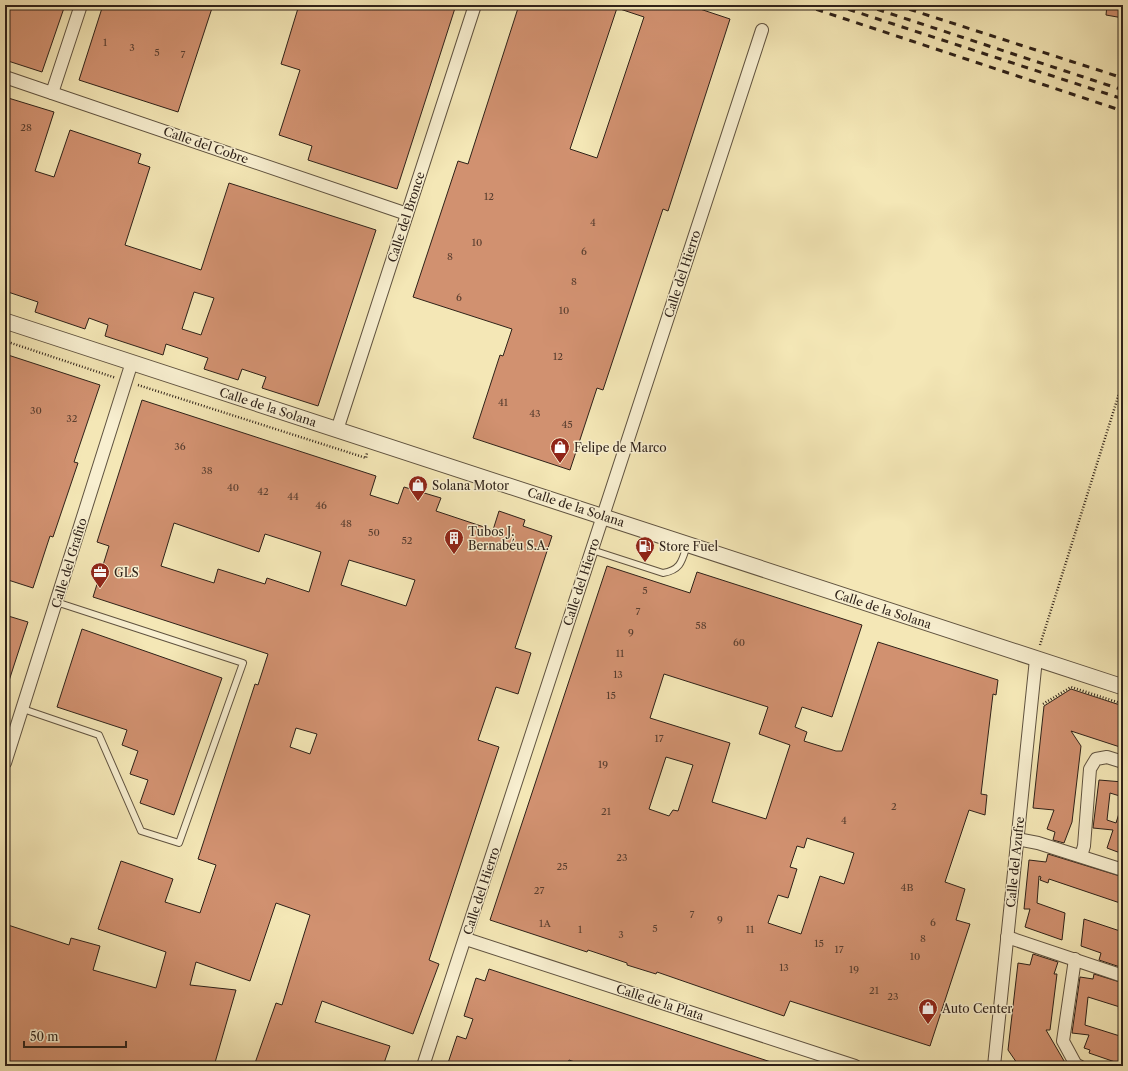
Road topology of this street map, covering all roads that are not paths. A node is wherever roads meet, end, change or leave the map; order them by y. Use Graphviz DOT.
graph roads {
  1 [pos="81,5"];
  2 [pos="475,5"];
  3 [pos="762,30"];
  4 [pos="5,78"];
  5 [pos="52,92"];
  6 [pos="407,214"];
  7 [pos="5,321"];
  8 [pos="132,362"];
  9 [pos="337,430"];
  10 [pos="603,516"];
  11 [pos="688,544"];
  12 [pos="592,550"];
  13 [pos="56,602"];
  14 [pos="1036,659"];
  15 [pos="1123,687"];
  16 [pos="23,709"];
  17 [pos="11,729"];
  18 [pos="1123,762"];
  19 [pos="5,763"];
  20 [pos="1017,839"];
  21 [pos="1081,856"];
  22 [pos="1123,870"];
  23 [pos="1007,937"];
  24 [pos="466,939"];
  25 [pos="1075,959"];
  26 [pos="1123,976"];
  27 [pos="423,1066"];
  28 [pos="854,1066"];
  29 [pos="994,1066"];
  30 [pos="1079,1066"];
  1 -- 5 [label="street"];
  2 -- 6 [label="street, Calle del Bronce"];
  3 -- 10 [label="street, Calle del Hierro"];
  4 -- 5 [label="street, Calle del Cobre"];
  5 -- 6 [label="street, Calle del Cobre"];
  6 -- 9 [label="street, Calle del Bronce"];
  7 -- 8 [label="street, Calle de la Solana"];
  8 -- 9 [label="street, Calle de la Solana"];
  8 -- 13 [label="street, Calle del Grafito"];
  9 -- 10 [label="street, Calle de la Solana"];
  10 -- 11 [label="street, Calle de la Solana"];
  10 -- 12 [label="street, Calle del Hierro"];
  11 -- 12 [label="lane"];
  11 -- 14 [label="street, Calle de la Solana"];
  12 -- 24 [label="street, Calle del Hierro"];
  13 -- 16 [label="street, Calle del Grafito"];
  13 -- 16 [label="lane"];
  14 -- 15 [label="street, Calle de la Solana"];
  14 -- 20 [label="street, Calle del Azufre"];
  16 -- 17 [label="street, Calle del Grafito"];
  17 -- 19 [label="street, Calle del Grafito"];
  18 -- 21 [label="street"];
  20 -- 21 [label="street"];
  20 -- 23 [label="street, Calle del Azufre"];
  21 -- 22 [label="street"];
  23 -- 25 [label="street"];
  23 -- 29 [label="street, Calle del Azufre"];
  24 -- 27 [label="street, Calle del Hierro"];
  24 -- 28 [label="street, Calle de la Plata"];
  25 -- 26 [label="street"];
  25 -- 30 [label="street"];
}
